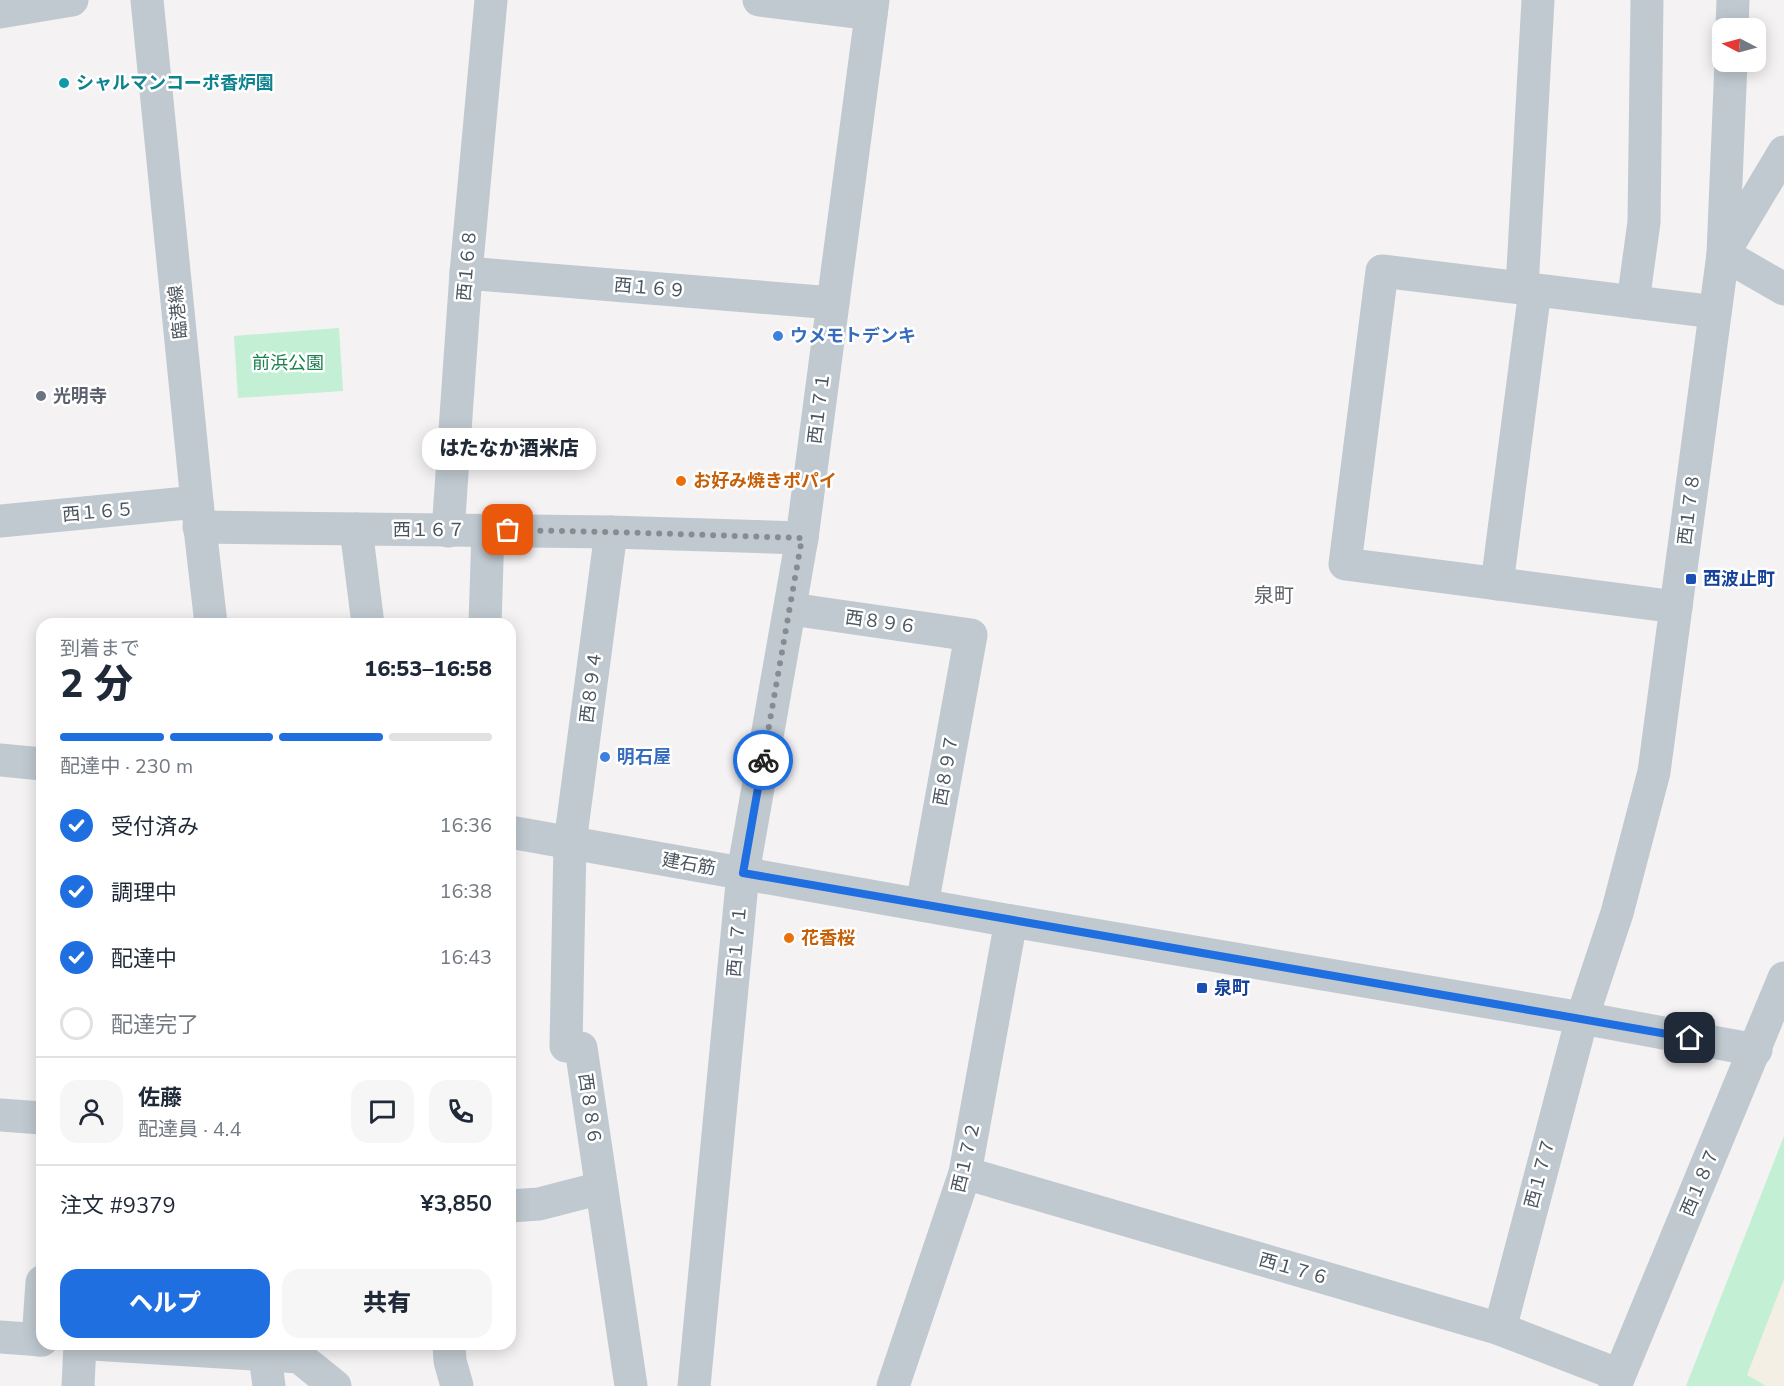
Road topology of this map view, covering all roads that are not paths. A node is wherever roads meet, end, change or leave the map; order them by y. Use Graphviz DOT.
graph roads {
  1 [pos="72,0"];
  2 [pos="147,0"];
  3 [pos="491,0"];
  4 [pos="759,0"];
  5 [pos="1538,0"];
  6 [pos="1647,0"];
  7 [pos="1733,0"];
  8 [pos="872,7"];
  9 [pos="0,12"];
  10 [pos="1732,18"];
  11 [pos="1731,72"];
  12 [pos="1784,152"];
  13 [pos="1723,254"];
  14 [pos="466,273"];
  15 [pos="1528,289"];
  16 [pos="1784,289"];
  17 [pos="1633,302"];
  18 [pos="833,303"];
  19 [pos="1715,312"];
  20 [pos="198,515"];
  21 [pos="0,521"];
  22 [pos="356,529"];
  23 [pos="488,530"];
  24 [pos="448,531"];
  25 [pos="611,532"];
  26 [pos="802,538"];
  27 [pos="1497,584"];
  28 [pos="1676,607"];
  29 [pos="790,609"];
  30 [pos="210,618"];
  31 [pos="367,618"];
  32 [pos="485,618"];
  33 [pos="971,635"];
  34 [pos="0,760"];
  35 [pos="36,763"];
  36 [pos="516,833"];
  37 [pos="570,843"];
  38 [pos="743,873"];
  39 [pos="922,905"];
  40 [pos="1011,921"];
  41 [pos="1784,978"];
  42 [pos="1582,1018"];
  43 [pos="1756,1050"];
  44 [pos="0,1115"];
  45 [pos="36,1118"];
  46 [pos="965,1173"];
  47 [pos="601,1188"];
  48 [pos="516,1206"];
  49 [pos="1500,1329"];
  50 [pos="0,1337"];
  51 [pos="36,1340"];
  52 [pos="80,1350"];
  53 [pos="133,1350"];
  54 [pos="449,1350"];
  55 [pos="300,1362"];
  56 [pos="267,1370"];
  57 [pos="1617,1381"];
  58 [pos="78,1386"];
  59 [pos="335,1386"];
  60 [pos="457,1386"];
  61 [pos="631,1386"];
  62 [pos="694,1386"];
  63 [pos="892,1386"];
  1 -- 9 [label="street"];
  2 -- 20 [label="street, 臨港線"];
  3 -- 14 [label="street, 西１６８"];
  4 -- 8 [label="street"];
  5 -- 15 [label="street"];
  6 -- 17 [label="street"];
  7 -- 10 [label="street"];
  8 -- 18 [label="street, 西１７１"];
  11 -- 13 [label="street, 西１７８"];
  12 -- 13 [label="street"];
  13 -- 16 [label="street"];
  13 -- 19 [label="street, 西１７８"];
  14 -- 18 [label="street, 西１６９"];
  14 -- 24 [label="street, 西１６８"];
  15 -- 17 [label="street"];
  15 -- 27 [label="street"];
  15 -- 27 [label="street"];
  17 -- 19 [label="street"];
  18 -- 26 [label="street, 西１７１"];
  19 -- 28 [label="street, 西１７８"];
  20 -- 21 [label="street, 西１６５"];
  20 -- 22 [label="street, 西１６７"];
  20 -- 30 [label="street, 臨港線"];
  22 -- 24 [label="street, 西１６７"];
  22 -- 31 [label="street"];
  23 -- 24 [label="street, 西１６７"];
  23 -- 25 [label="street, 西１６７"];
  23 -- 32 [label="street"];
  25 -- 26 [label="street, 西１６７"];
  25 -- 37 [label="street, 西８９４"];
  26 -- 29 [label="street, 西１７１"];
  27 -- 28 [label="street"];
  28 -- 42 [label="street, 西１７８"];
  29 -- 33 [label="street, 西８９６"];
  29 -- 38 [label="street, 西１７１"];
  33 -- 39 [label="street, 西８９７"];
  34 -- 35 [label="street"];
  36 -- 37 [label="street, 建石筋"];
  37 -- 38 [label="street, 建石筋"];
  37 -- 47 [label="street, 西８８６"];
  38 -- 39 [label="street, 建石筋"];
  38 -- 62 [label="street, 西１７１"];
  39 -- 40 [label="street, 建石筋"];
  40 -- 42 [label="street, 建石筋"];
  40 -- 46 [label="street, 西１７２"];
  41 -- 43 [label="street, 西１８７"];
  42 -- 43 [label="street, 建石筋"];
  42 -- 49 [label="street, 西１７７"];
  43 -- 57 [label="street, 西１８７"];
  44 -- 45 [label="street"];
  46 -- 49 [label="street, 西１７６"];
  46 -- 63 [label="street, 西１７２"];
  47 -- 48 [label="street"];
  47 -- 61 [label="street, 西８８６"];
  49 -- 57 [label="street, 西１７６"];
  50 -- 51 [label="street"];
  52 -- 58 [label="street"];
  53 -- 56 [label="street"];
  54 -- 60 [label="street"];
  55 -- 56 [label="street"];
  55 -- 59 [label="street"];
}
